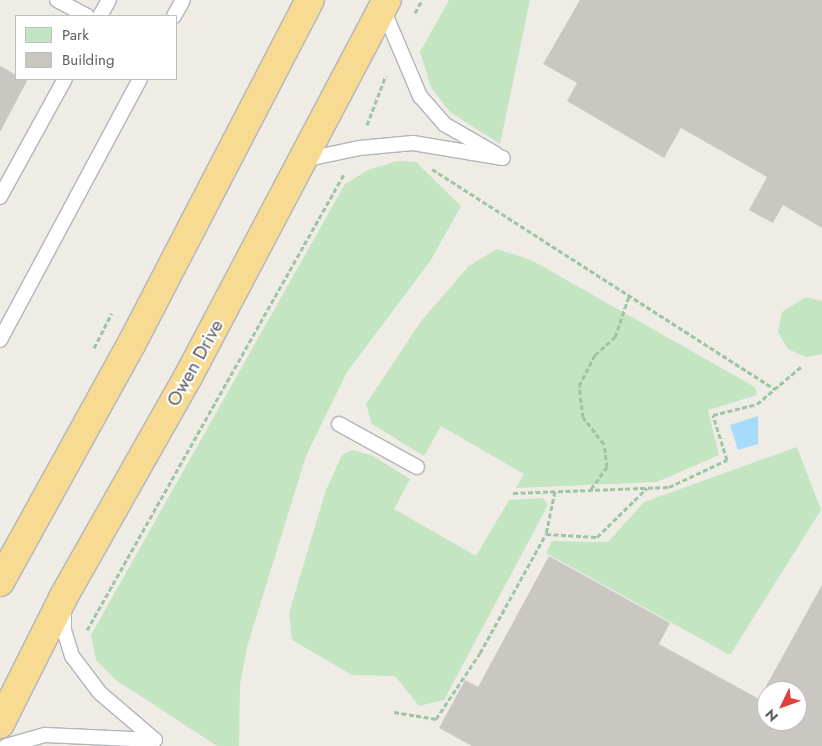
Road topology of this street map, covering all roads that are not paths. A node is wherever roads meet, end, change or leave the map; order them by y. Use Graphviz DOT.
graph roads {
  1 [pos="57,0"];
  2 [pos="109,0"];
  3 [pos="183,0"];
  4 [pos="310,0"];
  5 [pos="385,4"];
  6 [pos="85,15"];
  7 [pos="101,15"];
  8 [pos="175,15"];
  9 [pos="64,80"];
  10 [pos="139,80"];
  11 [pos="304,160"];
  12 [pos="0,197"];
  13 [pos="0,340"];
  14 [pos="339,424"];
  15 [pos="417,467"];
  16 [pos="0,582"];
  17 [pos="64,596"];
  18 [pos="0,724"];
  19 [pos="6,746"];
  1 -- 6 [label="lane"];
  2 -- 7 [label="lane"];
  3 -- 8 [label="lane"];
  4 -- 16 [label="highway"];
  5 -- 11 [label="highway, Owen Drive"];
  5 -- 11 [label="lane"];
  9 -- 12 [label="lane"];
  10 -- 13 [label="lane"];
  11 -- 17 [label="highway, Owen Drive"];
  14 -- 15 [label="lane"];
  17 -- 18 [label="highway, Owen Drive"];
  17 -- 19 [label="lane"];
}
